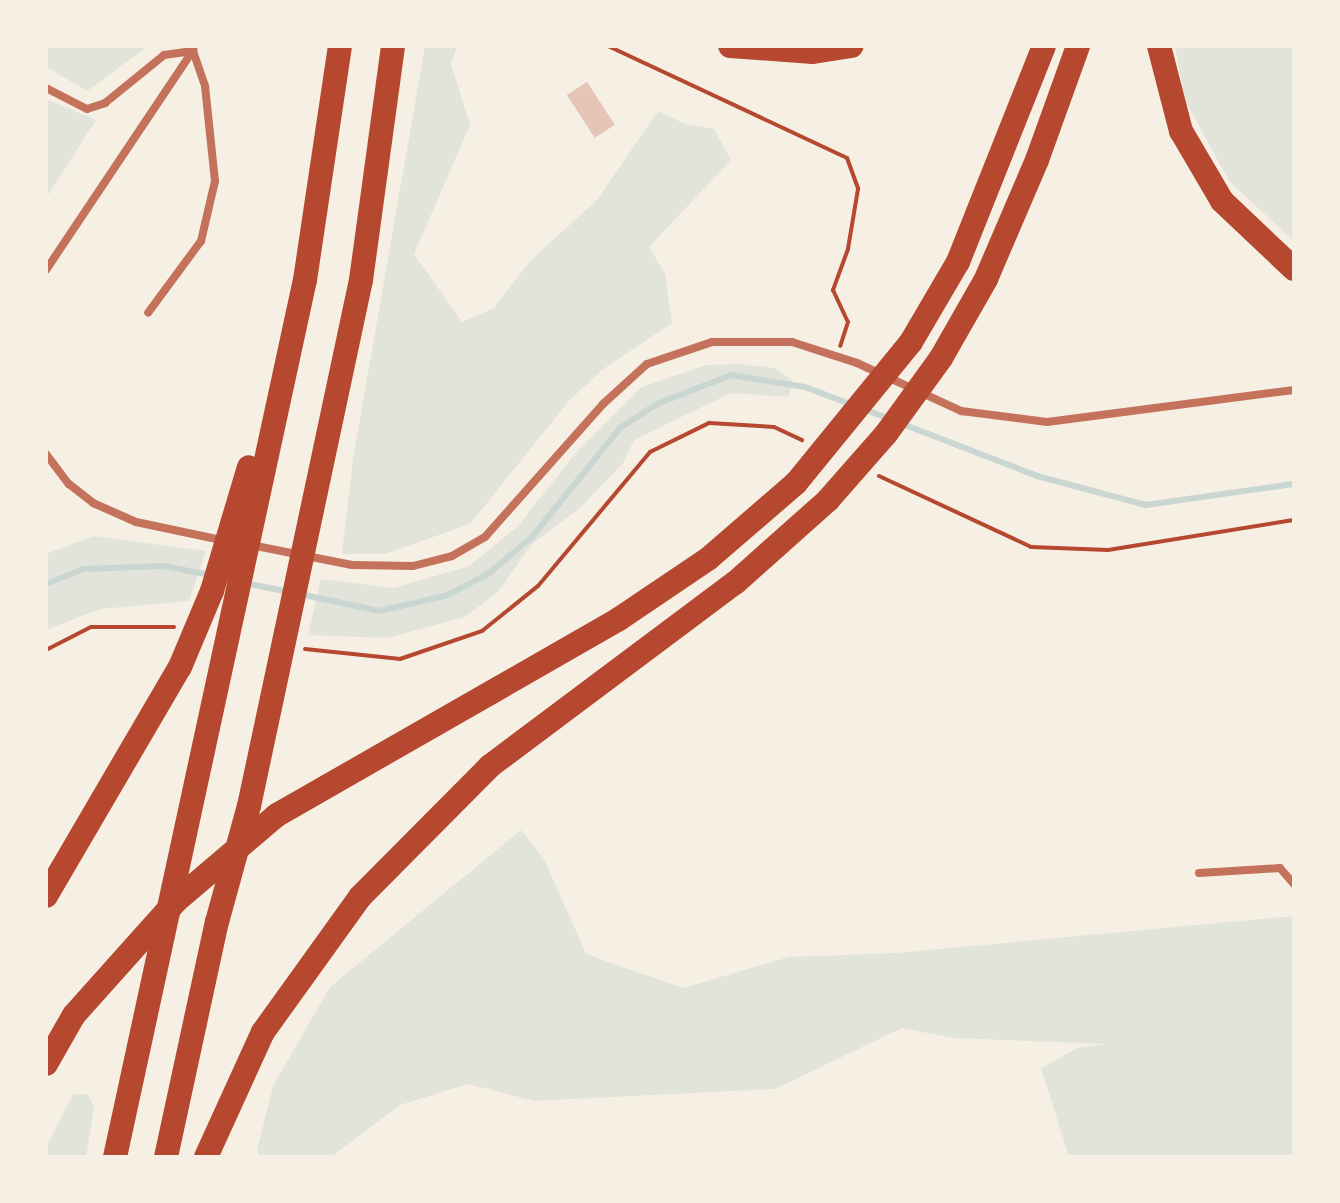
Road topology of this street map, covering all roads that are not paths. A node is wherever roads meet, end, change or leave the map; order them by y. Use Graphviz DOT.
graph roads {
  1 [pos="340,46"];
  2 [pos="393,46"];
  3 [pos="730,46"];
  4 [pos="852,46"];
  5 [pos="1044,46"];
  6 [pos="1078,46"];
  7 [pos="1159,46"];
  8 [pos="194,48"];
  9 [pos="46,88"];
  10 [pos="1294,269"];
  11 [pos="46,270"];
  12 [pos="148,313"];
  13 [pos="1294,390"];
  14 [pos="46,456"];
  15 [pos="251,500"];
  16 [pos="1199,873"];
  17 [pos="1294,884"];
  18 [pos="46,896"];
  19 [pos="46,1064"];
  20 [pos="115,1157"];
  21 [pos="166,1157"];
  22 [pos="206,1157"];
  1 -- 15 [label="highway"];
  2 -- 21 [label="highway"];
  3 -- 4 [label="highway"];
  5 -- 19 [label="highway"];
  6 -- 22 [label="highway"];
  7 -- 10 [label="highway"];
  8 -- 9 [label="street"];
  8 -- 11 [label="street"];
  8 -- 12 [label="street"];
  13 -- 14 [label="street"];
  15 -- 18 [label="highway"];
  15 -- 20 [label="highway"];
  16 -- 17 [label="street"];
}
